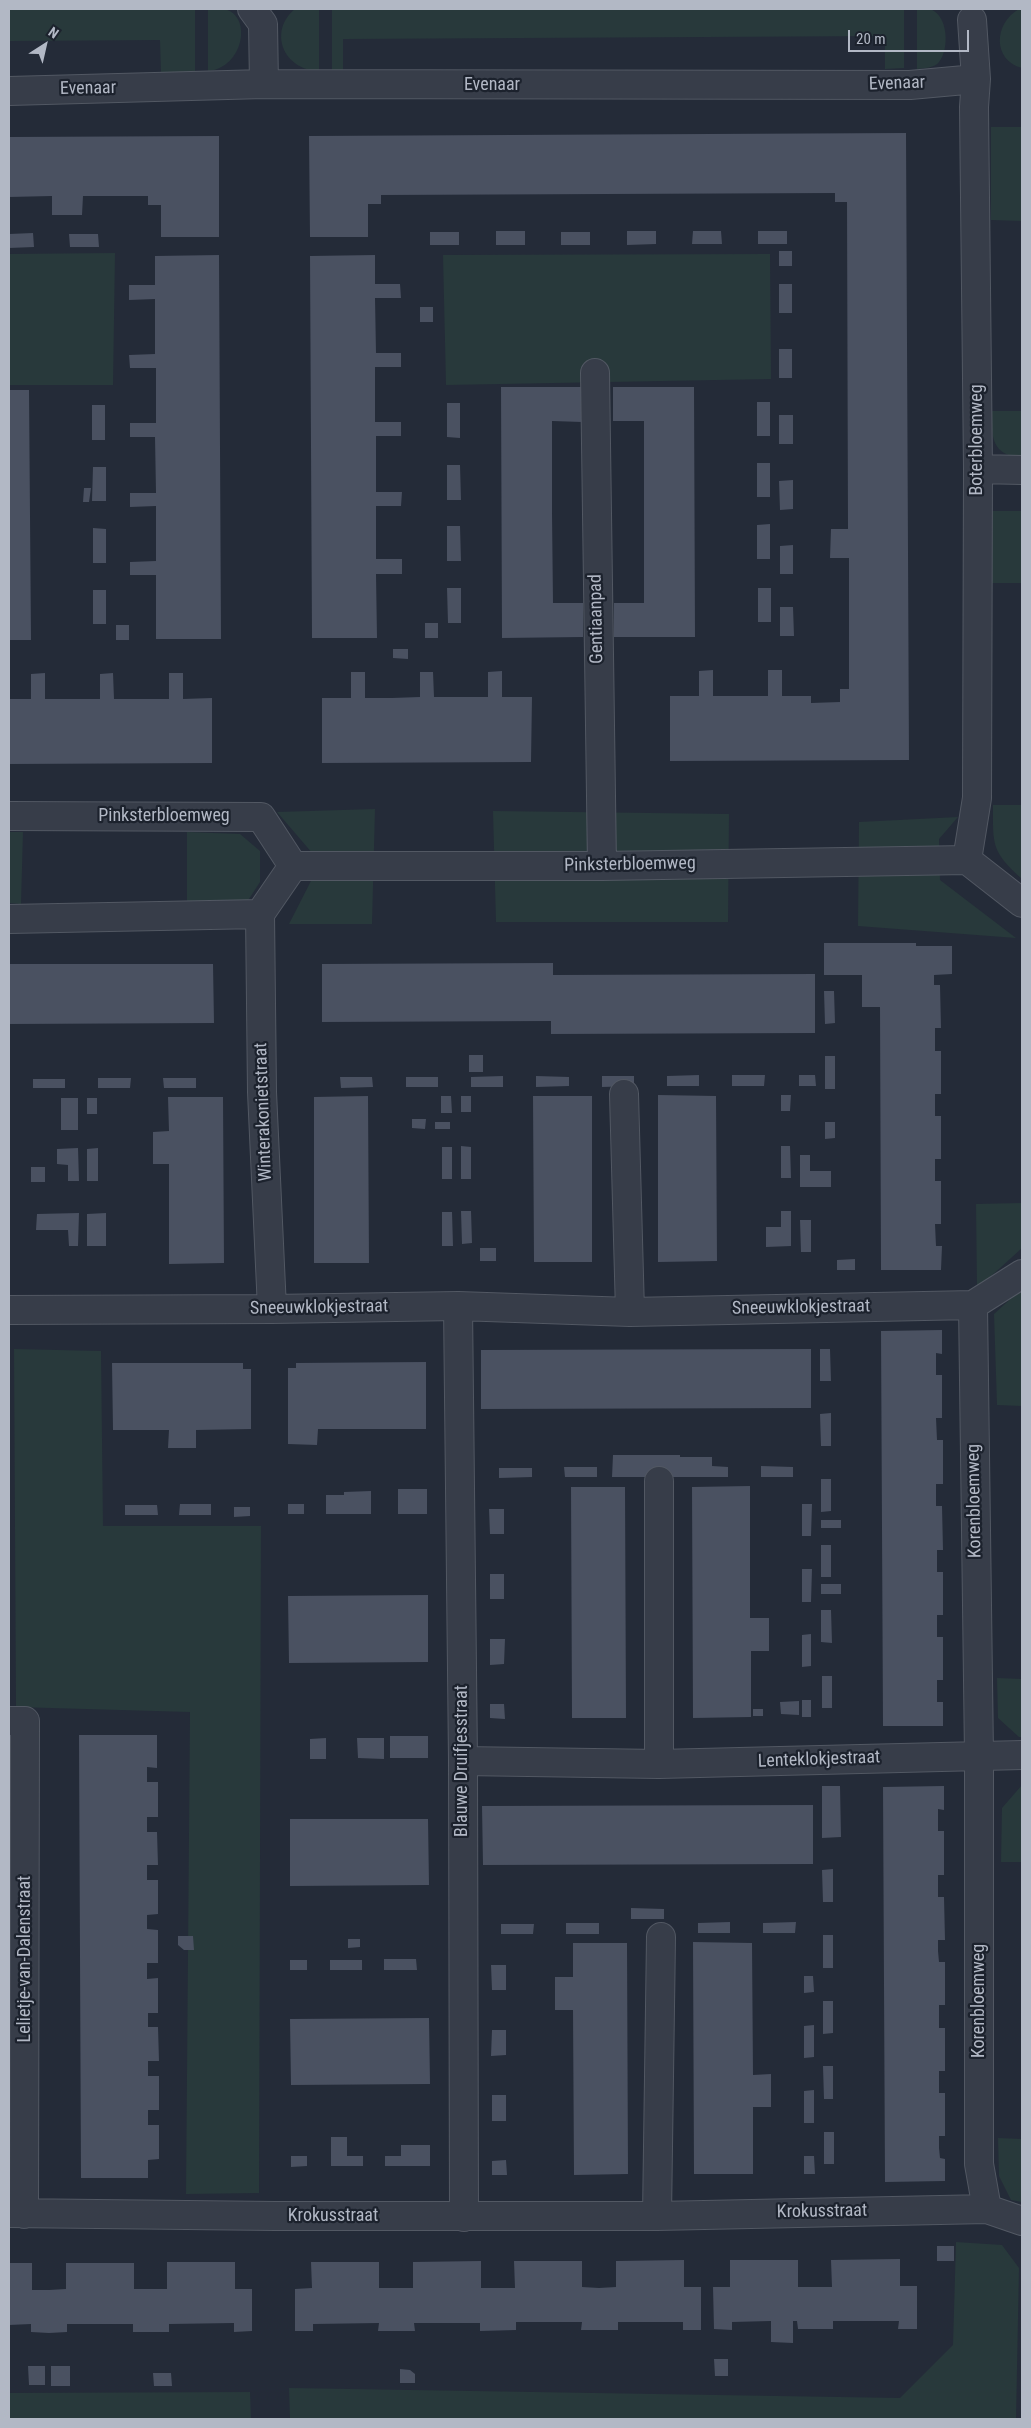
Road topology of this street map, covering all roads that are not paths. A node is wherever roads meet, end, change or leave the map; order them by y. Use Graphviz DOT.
graph roads {
  1 [pos="972,13"];
  2 [pos="264,14"];
  3 [pos="976,79"];
  4 [pos="264,84"];
  5 [pos="9,91"];
  6 [pos="595,373"];
  7 [pos="978,469"];
  8 [pos="1022,470"];
  9 [pos="9,816"];
  10 [pos="966,860"];
  11 [pos="293,866"];
  12 [pos="602,866"];
  13 [pos="1022,903"];
  14 [pos="260,914"];
  15 [pos="9,919"];
  16 [pos="624,1094"];
  17 [pos="1022,1274"];
  18 [pos="973,1304"];
  19 [pos="458,1306"];
  20 [pos="9,1310"];
  21 [pos="272,1310"];
  22 [pos="630,1312"];
  23 [pos="659,1480"];
  24 [pos="9,1721"];
  25 [pos="978,1755"];
  26 [pos="1022,1755"];
  27 [pos="463,1761"];
  28 [pos="659,1764"];
  29 [pos="661,1937"];
  30 [pos="987,2209"];
  31 [pos="17,2213"];
  32 [pos="657,2216"];
  33 [pos="464,2217"];
  34 [pos="1022,2222"];
  1 -- 3 [label="street, Boterbloemweg"];
  2 -- 4 [label="street"];
  3 -- 4 [label="street, Evenaar"];
  3 -- 7 [label="street, Boterbloemweg"];
  4 -- 5 [label="street, Evenaar"];
  6 -- 12 [label="street, Gentiaanpad"];
  7 -- 8 [label="street"];
  7 -- 10 [label="street, Boterbloemweg"];
  9 -- 11 [label="street, Pinksterbloemweg"];
  10 -- 12 [label="street, Pinksterbloemweg"];
  10 -- 13 [label="street"];
  11 -- 12 [label="street, Pinksterbloemweg"];
  11 -- 14 [label="street"];
  14 -- 15 [label="street"];
  14 -- 21 [label="street, Winterakonietstraat"];
  16 -- 22 [label="street"];
  17 -- 18 [label="street"];
  18 -- 22 [label="street, Sneeuwklokjestraat"];
  18 -- 25 [label="street, Korenbloemweg"];
  19 -- 21 [label="street, Sneeuwklokjestraat"];
  19 -- 22 [label="street, Sneeuwklokjestraat"];
  19 -- 27 [label="street, Blauwe Druifjesstraat"];
  20 -- 21 [label="street, Sneeuwklokjestraat"];
  23 -- 28 [label="street"];
  24 -- 31 [label="street, Lelietje-van-Dalenstraat"];
  25 -- 26 [label="street"];
  25 -- 28 [label="street, Lenteklokjestraat"];
  25 -- 30 [label="street, Korenbloemweg"];
  27 -- 28 [label="street, Lenteklokjestraat"];
  27 -- 33 [label="street, Blauwe Druifjesstraat"];
  29 -- 32 [label="street"];
  30 -- 32 [label="street, Krokusstraat"];
  30 -- 34 [label="street"];
  31 -- 33 [label="street, Krokusstraat"];
  32 -- 33 [label="street, Krokusstraat"];
}
